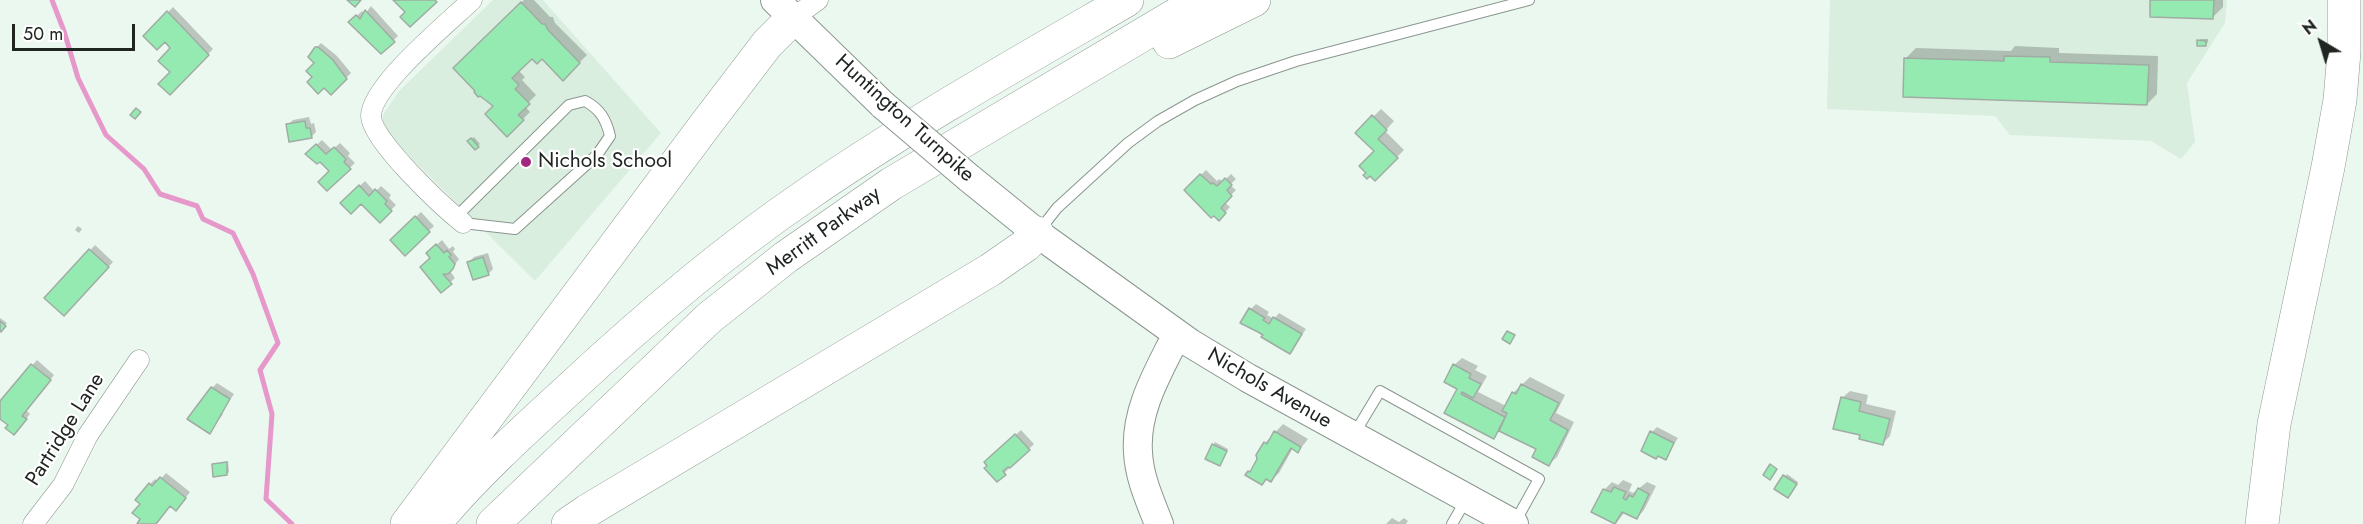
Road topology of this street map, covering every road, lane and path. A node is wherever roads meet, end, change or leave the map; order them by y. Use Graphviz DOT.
graph roads {
  1 [pos="472,0"];
  2 [pos="1118,0"];
  3 [pos="1127,0"];
  4 [pos="1201,0"];
  5 [pos="1254,0"];
  6 [pos="1529,0"];
  7 [pos="2343,0"];
  8 [pos="2353,0"];
  9 [pos="795,6"];
  10 [pos="1078,28"];
  11 [pos="2363,84"];
  12 [pos="1027,102"];
  13 [pos="459,220"];
  14 [pos="1037,233"];
  15 [pos="1177,334"];
  16 [pos="139,360"];
  17 [pos="1353,436"];
  18 [pos="1467,497"];
  19 [pos="33,524"];
  20 [pos="407,524"];
  21 [pos="435,524"];
  22 [pos="493,524"];
  23 [pos="568,524"];
  24 [pos="1159,524"];
  25 [pos="1452,524"];
  26 [pos="1514,524"];
  27 [pos="2262,524"];
  1 -- 13 [label="street"];
  2 -- 10 [label="highway"];
  3 -- 10 [label="highway, Merritt Parkway"];
  4 -- 12 [label="highway, Merritt Parkway"];
  5 -- 12 [label="highway"];
  6 -- 14 [label="lane"];
  7 -- 27 [label="highway"];
  8 -- 11 [label="highway"];
  9 -- 14 [label="main road, Huntington Turnpike, bridge"];
  9 -- 20 [label="highway"];
  10 -- 21 [label="highway, Merritt Parkway"];
  12 -- 22 [label="highway, Merritt Parkway"];
  13 -- 13 [label="lane"];
  14 -- 15 [label="main road, Nichols Avenue"];
  14 -- 23 [label="highway"];
  15 -- 17 [label="main road, Nichols Avenue"];
  15 -- 24 [label="main road"];
  16 -- 19 [label="street, Partridge Lane"];
  17 -- 18 [label="main road, Nichols Avenue"];
  17 -- 26 [label="lane"];
  18 -- 25 [label="lane"];
  18 -- 26 [label="main road, Nichols Avenue"];
}
